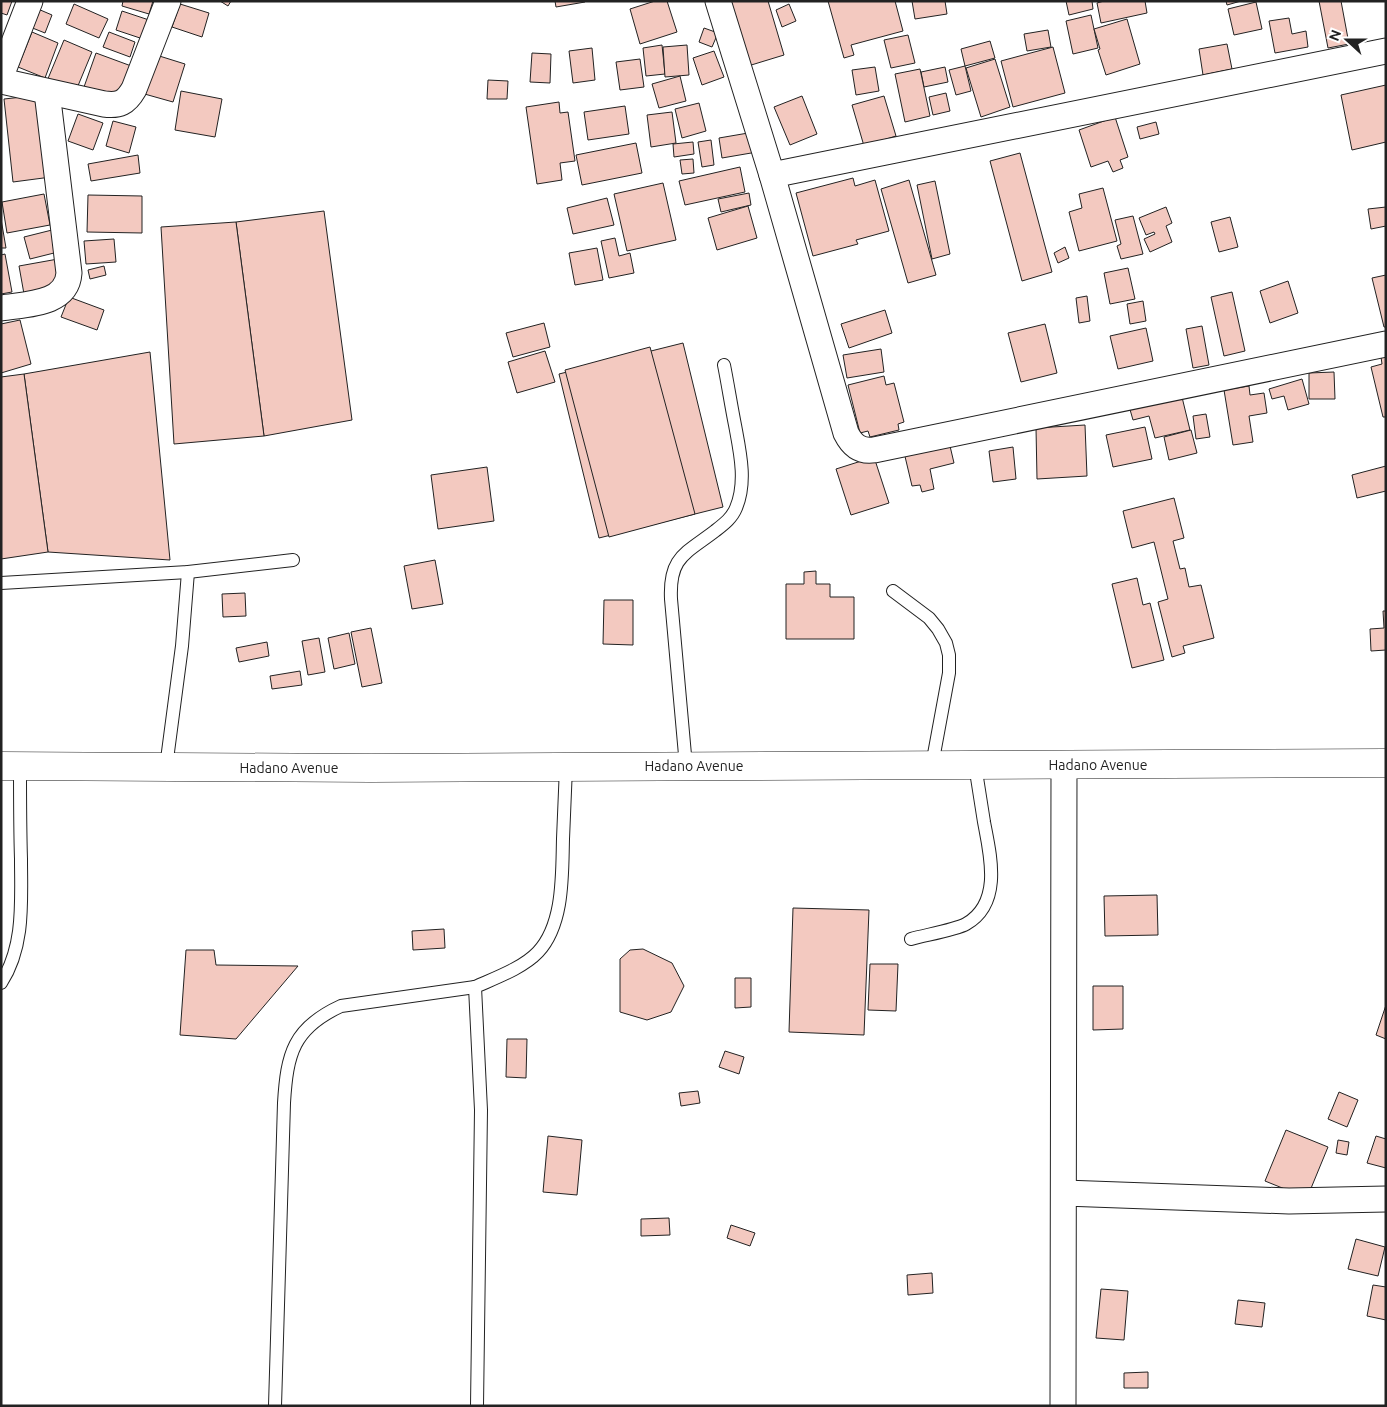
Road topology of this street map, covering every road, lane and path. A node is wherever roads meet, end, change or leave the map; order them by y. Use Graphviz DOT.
graph roads {
  1 [pos="30,1"];
  2 [pos="168,1"];
  3 [pos="718,1"];
  4 [pos="1386,51"];
  5 [pos="1,76"];
  6 [pos="1,80"];
  7 [pos="47,92"];
  8 [pos="772,175"];
  9 [pos="1,308"];
  10 [pos="1386,344"];
  11 [pos="724,365"];
  12 [pos="293,560"];
  13 [pos="188,572"];
  14 [pos="1,583"];
  15 [pos="893,591"];
  16 [pos="1386,763"];
  17 [pos="932,765"];
  18 [pos="975,765"];
  19 [pos="1064,765"];
  20 [pos="11,766"];
  21 [pos="686,766"];
  22 [pos="166,767"];
  23 [pos="566,767"];
  24 [pos="911,939"];
  25 [pos="1,983"];
  26 [pos="475,987"];
  27 [pos="1064,1193"];
  28 [pos="1386,1199"];
  29 [pos="275,1406"];
  30 [pos="477,1406"];
  31 [pos="1063,1406"];
  1 -- 5 [label="street"];
  2 -- 7 [label="street"];
  3 -- 8 [label="street"];
  4 -- 8 [label="street"];
  6 -- 7 [label="street"];
  7 -- 9 [label="street"];
  8 -- 10 [label="street"];
  11 -- 21 [label="lane"];
  12 -- 13 [label="lane"];
  13 -- 14 [label="lane"];
  13 -- 22 [label="lane"];
  15 -- 17 [label="lane"];
  16 -- 19 [label="main road, Hadano Avenue"];
  17 -- 18 [label="main road, Hadano Avenue"];
  17 -- 21 [label="main road, Hadano Avenue"];
  18 -- 19 [label="main road, Hadano Avenue"];
  18 -- 24 [label="lane"];
  19 -- 27 [label="street"];
  20 -- 22 [label="main road, Hadano Avenue"];
  20 -- 25 [label="lane"];
  21 -- 23 [label="main road, Hadano Avenue"];
  22 -- 23 [label="main road, Hadano Avenue"];
  23 -- 26 [label="lane"];
  26 -- 29 [label="lane"];
  26 -- 30 [label="lane"];
  27 -- 28 [label="street"];
  27 -- 31 [label="street"];
}
